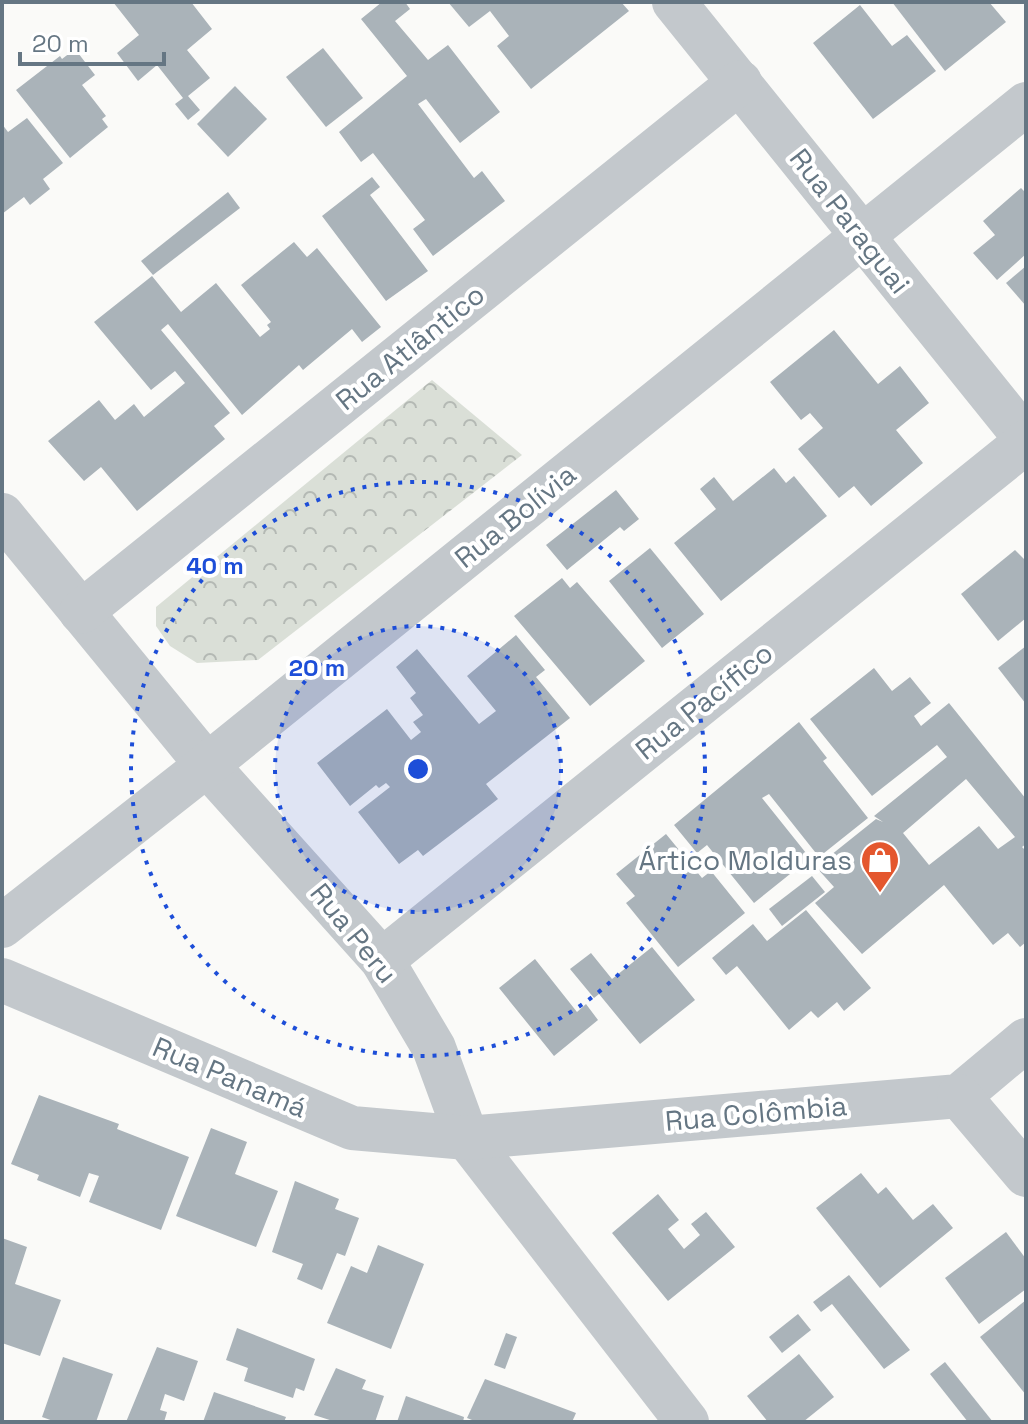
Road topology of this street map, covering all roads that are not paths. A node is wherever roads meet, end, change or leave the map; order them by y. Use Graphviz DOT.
graph roads {
  1 [pos="674,2"];
  2 [pos="740,82"];
  3 [pos="1026,104"];
  4 [pos="861,236"];
  5 [pos="1026,440"];
  6 [pos="2,515"];
  7 [pos="81,612"];
  8 [pos="207,765"];
  9 [pos="2,926"];
  10 [pos="382,960"];
  11 [pos="2,980"];
  12 [pos="1026,1040"];
  13 [pos="959,1096"];
  14 [pos="467,1138"];
  15 [pos="1026,1175"];
  16 [pos="687,1422"];
  1 -- 2 [label="street, Rua Paraguai"];
  2 -- 4 [label="street, Rua Paraguai"];
  2 -- 7 [label="street, Rua Atlântico"];
  3 -- 4 [label="street, Rua Bolívia"];
  4 -- 5 [label="street, Rua Paraguai"];
  4 -- 8 [label="street, Rua Bolívia"];
  5 -- 10 [label="street, Rua Pacífico"];
  6 -- 7 [label="street, Rua Peru"];
  7 -- 8 [label="street, Rua Peru"];
  8 -- 9 [label="street, Rua Bolívia"];
  8 -- 10 [label="street, Rua Peru"];
  10 -- 14 [label="street, Rua Peru"];
  11 -- 14 [label="street, Rua Panamá"];
  12 -- 13 [label="street"];
  13 -- 14 [label="street, Rua Colômbia"];
  13 -- 15 [label="street"];
  14 -- 16 [label="street, Rua Peru"];
}
